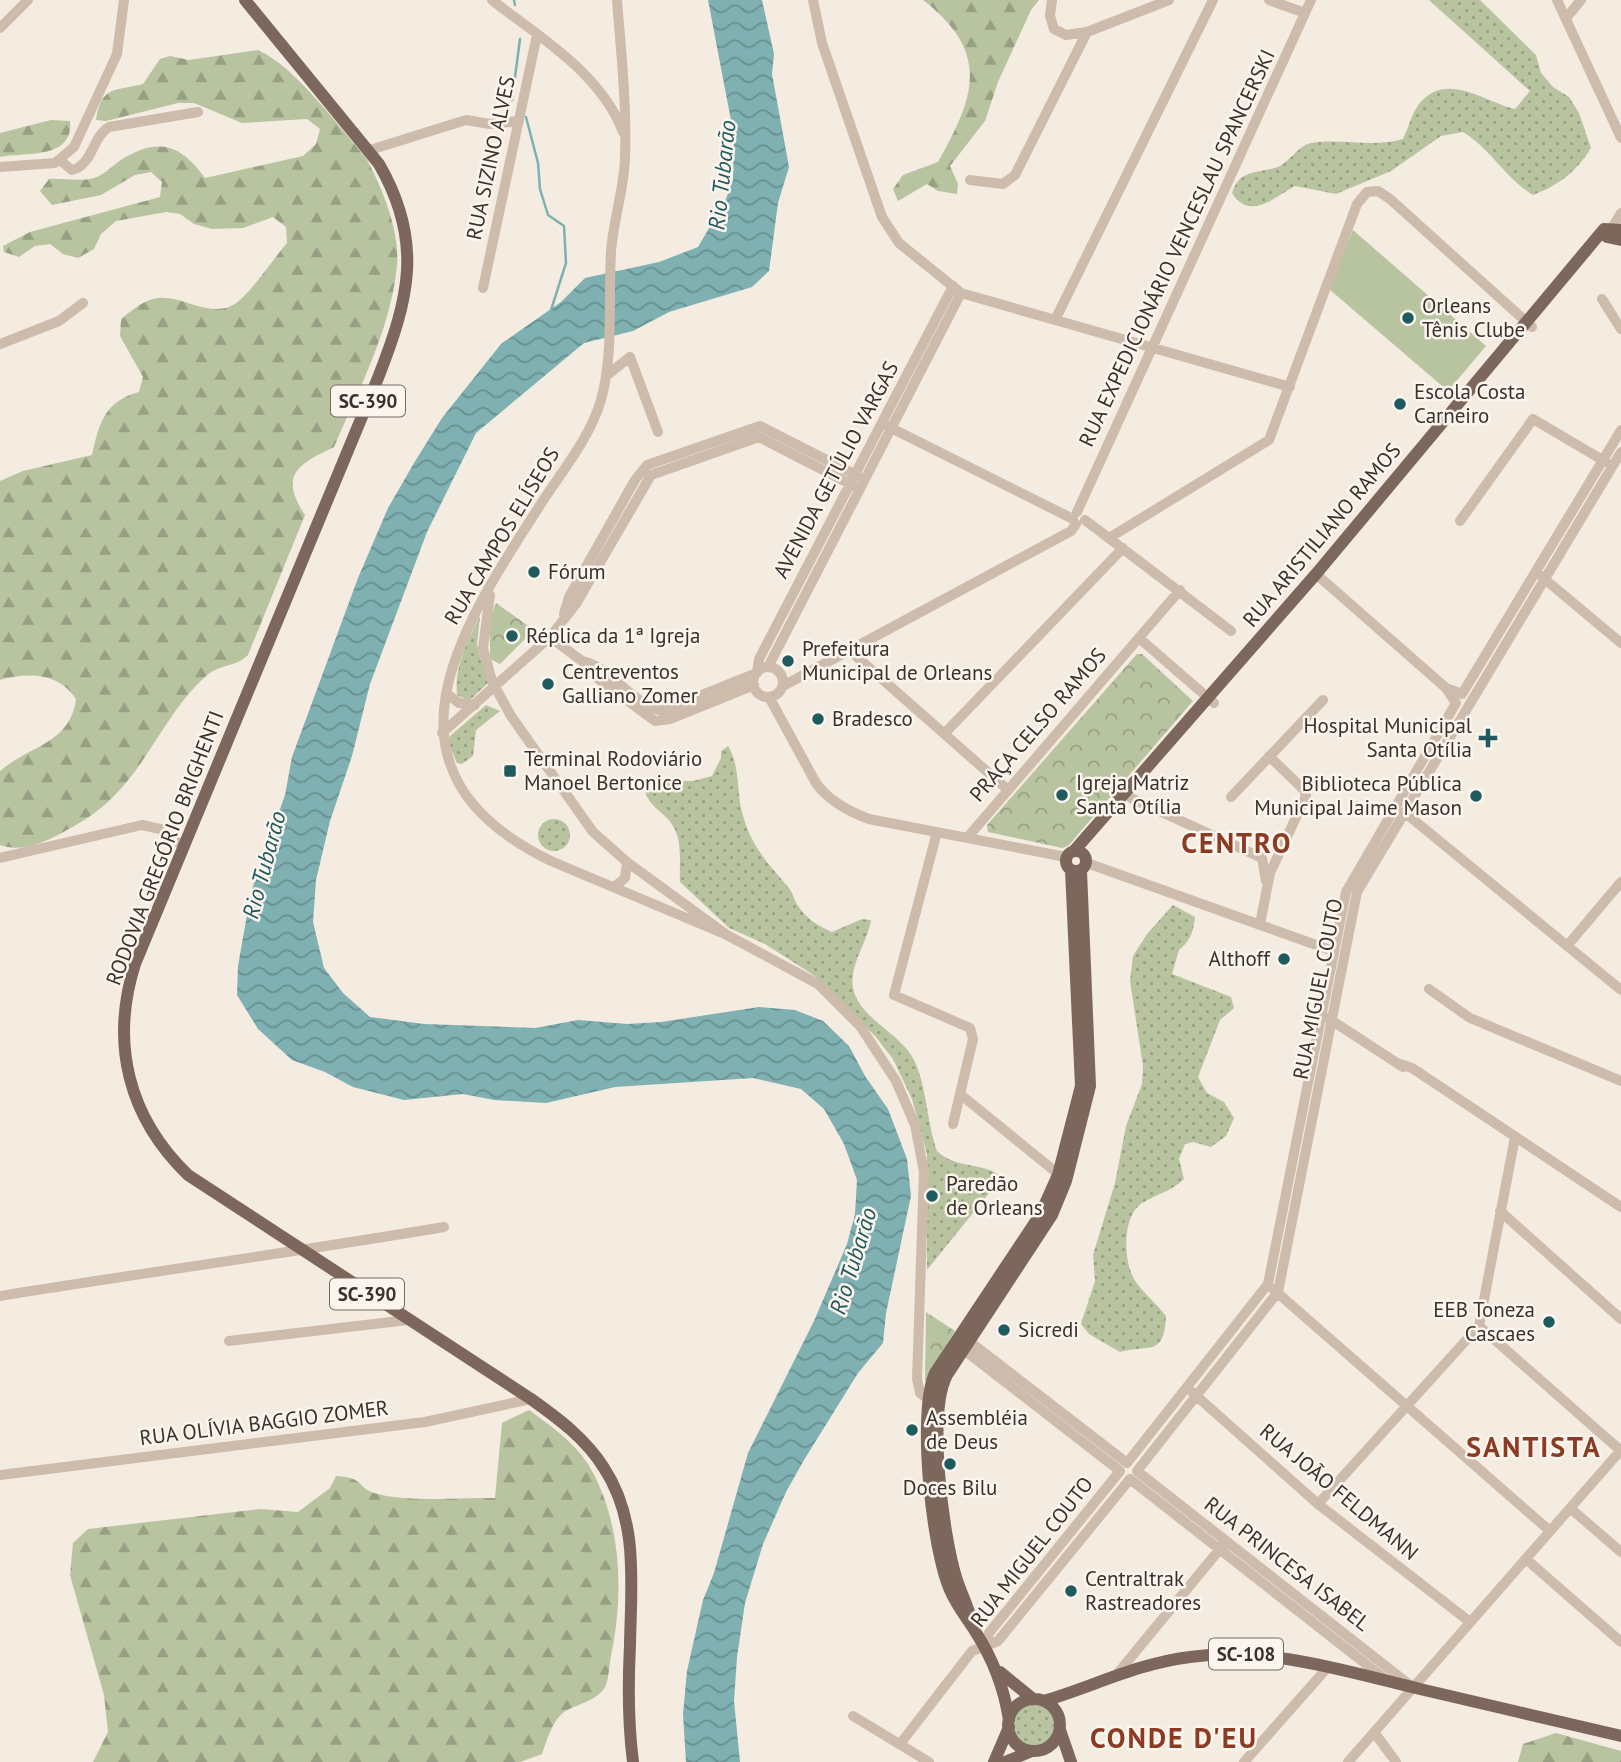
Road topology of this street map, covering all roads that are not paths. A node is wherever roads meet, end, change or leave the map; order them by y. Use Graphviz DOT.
graph roads {
  1 [pos="28,0"];
  2 [pos="124,0"];
  3 [pos="246,0"];
  4 [pos="492,0"];
  5 [pos="617,0"];
  6 [pos="813,0"];
  7 [pos="1052,0"];
  8 [pos="1169,0"];
  9 [pos="1213,0"];
  10 [pos="1269,0"];
  11 [pos="1311,0"];
  12 [pos="1558,0"];
  13 [pos="1581,0"];
  14 [pos="1305,13"];
  15 [pos="1567,18"];
  16 [pos="0,28"];
  17 [pos="1087,32"];
  18 [pos="537,36"];
  19 [pos="198,112"];
  20 [pos="519,121"];
  21 [pos="625,138"];
  22 [pos="1621,138"];
  23 [pos="370,150"];
  24 [pos="61,160"];
  25 [pos="0,167"];
  26 [pos="970,180"];
  27 [pos="1621,213"];
  28 [pos="1613,232"];
  29 [pos="1621,240"];
  30 [pos="483,288"];
  31 [pos="957,289"];
  32 [pos="1602,299"];
  33 [pos="83,303"];
  34 [pos="1055,320"];
  35 [pos="1529,324"];
  36 [pos="1621,329"];
  37 [pos="0,344"];
  38 [pos="1153,348"];
  39 [pos="606,370"];
  40 [pos="1290,387"];
  41 [pos="886,426"];
  42 [pos="1621,430"];
  43 [pos="658,432"];
  44 [pos="1621,452"];
  45 [pos="1603,460"];
  46 [pos="1613,466"];
  47 [pos="857,481"];
  48 [pos="1078,519"];
  49 [pos="1461,521"];
  50 [pos="1109,538"];
  51 [pos="1123,548"];
  52 [pos="1540,575"];
  53 [pos="1319,577"];
  54 [pos="806,581"];
  55 [pos="493,585"];
  56 [pos="1180,590"];
  57 [pos="1231,631"];
  58 [pos="550,638"];
  59 [pos="1139,638"];
  60 [pos="1621,643"];
  61 [pos="1499,644"];
  62 [pos="849,650"];
  63 [pos="768,667"];
  64 [pos="757,673"];
  65 [pos="754,685"];
  66 [pos="783,686"];
  67 [pos="495,688"];
  68 [pos="446,693"];
  69 [pos="716,695"];
  70 [pos="769,697"];
  71 [pos="1459,698"];
  72 [pos="1211,700"];
  73 [pos="1323,700"];
  74 [pos="1469,704"];
  75 [pos="475,705"];
  76 [pos="442,733"];
  77 [pos="944,734"];
  78 [pos="1269,756"];
  79 [pos="1008,790"];
  80 [pos="1231,797"];
  81 [pos="1131,798"];
  82 [pos="1404,812"];
  83 [pos="937,832"];
  84 [pos="967,838"];
  85 [pos="183,846"];
  86 [pos="0,859"];
  87 [pos="1077,861"];
  88 [pos="627,862"];
  89 [pos="1356,881"];
  90 [pos="1621,881"];
  91 [pos="1267,885"];
  92 [pos="614,887"];
  93 [pos="1260,925"];
  94 [pos="727,934"];
  95 [pos="1567,946"];
  96 [pos="1338,952"];
  97 [pos="1429,989"];
  98 [pos="1621,990"];
  99 [pos="1321,1013"];
  100 [pos="1330,1020"];
  101 [pos="1621,1081"];
  102 [pos="960,1094"];
  103 [pos="953,1124"];
  104 [pos="1515,1137"];
  105 [pos="1062,1178"];
  106 [pos="1621,1207"];
  107 [pos="1500,1211"];
  108 [pos="444,1227"];
  109 [pos="302,1251"];
  110 [pos="1273,1288"];
  111 [pos="0,1296"];
  112 [pos="1621,1319"];
  113 [pos="408,1320"];
  114 [pos="1238,1321"];
  115 [pos="1479,1326"];
  116 [pos="1248,1330"];
  117 [pos="229,1341"];
  118 [pos="962,1342"];
  119 [pos="1186,1387"];
  120 [pos="1196,1395"];
  121 [pos="531,1399"];
  122 [pos="933,1400"];
  123 [pos="1407,1406"];
  124 [pos="1621,1450"];
  125 [pos="1124,1467"];
  126 [pos="0,1475"];
  127 [pos="1133,1475"];
  128 [pos="1318,1504"];
  129 [pos="1093,1505"];
  130 [pos="1570,1508"];
  131 [pos="1102,1513"];
  132 [pos="1550,1531"];
  133 [pos="1063,1542"];
  134 [pos="1223,1545"];
  135 [pos="1072,1551"];
  136 [pos="1621,1552"];
  137 [pos="1526,1559"];
  138 [pos="1470,1622"];
  139 [pos="1621,1642"];
  140 [pos="984,1646"];
  141 [pos="995,1667"];
  142 [pos="1328,1667"];
  143 [pos="1118,1673"];
  144 [pos="1388,1681"];
  145 [pos="1413,1687"];
  146 [pos="1082,1690"];
  147 [pos="1038,1700"];
  148 [pos="853,1716"];
  149 [pos="1009,1724"];
  150 [pos="1060,1727"];
  151 [pos="1374,1732"];
  152 [pos="1621,1736"];
  153 [pos="900,1744"];
  154 [pos="1036,1750"];
  155 [pos="633,1762"];
  156 [pos="929,1762"];
  157 [pos="994,1762"];
  158 [pos="1005,1762"];
  159 [pos="1069,1762"];
  160 [pos="1244,1762"];
  161 [pos="1348,1762"];
  162 [pos="1396,1762"];
  1 -- 16 [label="street"];
  2 -- 24 [label="street"];
  3 -- 23 [label="main road, RODOVIA GREGÓRIO BRIGHENTI / SC-390"];
  4 -- 18 [label="street"];
  5 -- 21 [label="street, RUA CAMPOS ELÍSEOS"];
  6 -- 31 [label="street"];
  7 -- 17 [label="street"];
  8 -- 17 [label="street"];
  9 -- 34 [label="street"];
  10 -- 14 [label="street"];
  11 -- 14 [label="street, RUA EXPEDICIONÁRIO VENCESLAU SPANCERSKI"];
  12 -- 15 [label="street"];
  13 -- 15 [label="street"];
  14 -- 38 [label="street, RUA EXPEDICIONÁRIO VENCESLAU SPANCERSKI"];
  15 -- 22 [label="street"];
  17 -- 26 [label="street"];
  18 -- 20 [label="street, RUA SIZINO ALVES"];
  18 -- 21 [label="street"];
  19 -- 24 [label="street"];
  20 -- 23 [label="street"];
  20 -- 30 [label="street, RUA SIZINO ALVES"];
  21 -- 39 [label="street, RUA CAMPOS ELÍSEOS"];
  23 -- 85 [label="main road, RODOVIA GREGÓRIO BRIGHENTI / SC-390"];
  24 -- 25 [label="street"];
  27 -- 28 [label="street"];
  28 -- 29 [label="main road"];
  28 -- 35 [label="main road, RUA ARISTILIANO RAMOS"];
  31 -- 34 [label="street"];
  31 -- 41 [label="street, AVENIDA GETÚLIO VARGAS"];
  32 -- 36 [label="street"];
  33 -- 37 [label="street"];
  34 -- 38 [label="street"];
  35 -- 40 [label="street"];
  35 -- 53 [label="main road, RUA ARISTILIANO RAMOS"];
  38 -- 40 [label="street"];
  38 -- 48 [label="street, RUA EXPEDICIONÁRIO VENCESLAU SPANCERSKI"];
  39 -- 43 [label="street"];
  39 -- 55 [label="street, RUA CAMPOS ELÍSEOS"];
  40 -- 50 [label="street"];
  41 -- 47 [label="street, AVENIDA GETÚLIO VARGAS"];
  41 -- 48 [label="street"];
  42 -- 45 [label="street, RUA MIGUEL COUTO"];
  44 -- 46 [label="street, RUA MIGUEL COUTO"];
  45 -- 46 [label="street"];
  45 -- 49 [label="street"];
  45 -- 52 [label="street, RUA MIGUEL COUTO"];
  46 -- 52 [label="street, RUA MIGUEL COUTO"];
  47 -- 54 [label="street, AVENIDA GETÚLIO VARGAS"];
  47 -- 58 [label="street"];
  48 -- 50 [label="street"];
  48 -- 62 [label="street, RUA EXPEDICIONÁRIO VENCESLAU SPANCERSKI"];
  50 -- 51 [label="street"];
  51 -- 56 [label="street"];
  51 -- 77 [label="street"];
  52 -- 60 [label="street"];
  52 -- 61 [label="street, RUA MIGUEL COUTO"];
  53 -- 71 [label="street"];
  53 -- 72 [label="main road, RUA ARISTILIANO RAMOS"];
  54 -- 63 [label="street, AVENIDA GETÚLIO VARGAS"];
  54 -- 64 [label="street, AVENIDA GETÚLIO VARGAS"];
  55 -- 67 [label="street"];
  55 -- 68 [label="street, RUA CAMPOS ELÍSEOS"];
  56 -- 57 [label="street"];
  56 -- 59 [label="street, PRAÇA CELSO RAMOS"];
  58 -- 67 [label="street"];
  58 -- 69 [label="street"];
  59 -- 72 [label="street"];
  59 -- 79 [label="street, PRAÇA CELSO RAMOS"];
  61 -- 71 [label="street, RUA MIGUEL COUTO"];
  61 -- 74 [label="street, RUA MIGUEL COUTO"];
  62 -- 66 [label="street, RUA EXPEDICIONÁRIO VENCESLAU SPANCERSKI"];
  62 -- 77 [label="street"];
  63 -- 64 [label="street"];
  63 -- 66 [label="street"];
  64 -- 65 [label="street"];
  64 -- 69 [label="street"];
  65 -- 69 [label="street"];
  65 -- 70 [label="street"];
  66 -- 70 [label="street"];
  67 -- 75 [label="street"];
  67 -- 88 [label="street"];
  68 -- 75 [label="street"];
  68 -- 76 [label="street, RUA CAMPOS ELÍSEOS"];
  70 -- 83 [label="street"];
  71 -- 74 [label="street"];
  71 -- 89 [label="street, RUA MIGUEL COUTO"];
  72 -- 81 [label="main road, RUA ARISTILIANO RAMOS"];
  72 -- 87 [label="main road, RUA ARISTILIANO RAMOS"];
  73 -- 78 [label="street"];
  74 -- 82 [label="street, RUA MIGUEL COUTO"];
  75 -- 76 [label="street"];
  76 -- 92 [label="street, RUA CAMPOS ELÍSEOS"];
  77 -- 79 [label="street"];
  78 -- 80 [label="street"];
  78 -- 91 [label="street"];
  79 -- 84 [label="street, PRAÇA CELSO RAMOS"];
  81 -- 87 [label="main road, RUA ARISTILIANO RAMOS"];
  81 -- 91 [label="street"];
  82 -- 89 [label="street, RUA MIGUEL COUTO"];
  82 -- 95 [label="street"];
  83 -- 84 [label="street"];
  83 -- 102 [label="street"];
  84 -- 87 [label="street"];
  85 -- 86 [label="street"];
  85 -- 109 [label="main road, RODOVIA GREGÓRIO BRIGHENTI / SC-390"];
  87 -- 93 [label="street"];
  87 -- 105 [label="main road"];
  88 -- 92 [label="street"];
  88 -- 94 [label="street"];
  89 -- 96 [label="street, RUA MIGUEL COUTO"];
  90 -- 95 [label="street"];
  91 -- 93 [label="street"];
  92 -- 94 [label="street"];
  93 -- 96 [label="street"];
  94 -- 122 [label="street"];
  95 -- 98 [label="street"];
  96 -- 99 [label="street, RUA MIGUEL COUTO"];
  96 -- 100 [label="street, RUA MIGUEL COUTO"];
  97 -- 101 [label="street"];
  99 -- 100 [label="street"];
  99 -- 110 [label="street, RUA MIGUEL COUTO"];
  100 -- 104 [label="street"];
  100 -- 110 [label="street, RUA MIGUEL COUTO"];
  102 -- 103 [label="street"];
  102 -- 105 [label="street"];
  104 -- 106 [label="street"];
  104 -- 107 [label="street"];
  105 -- 118 [label="main road"];
  107 -- 112 [label="street"];
  107 -- 115 [label="street"];
  108 -- 109 [label="street"];
  109 -- 111 [label="street"];
  109 -- 113 [label="main road, RODOVIA GREGÓRIO BRIGHENTI / SC-390"];
  110 -- 114 [label="street, RUA MIGUEL COUTO"];
  110 -- 116 [label="street, RUA MIGUEL COUTO"];
  110 -- 123 [label="street"];
  113 -- 117 [label="street"];
  113 -- 121 [label="main road, RODOVIA GREGÓRIO BRIGHENTI / SC-390"];
  114 -- 116 [label="street"];
  114 -- 119 [label="street, RUA MIGUEL COUTO"];
  115 -- 123 [label="street"];
  115 -- 124 [label="street"];
  116 -- 120 [label="street, RUA MIGUEL COUTO"];
  118 -- 122 [label="main road"];
  118 -- 125 [label="street"];
  119 -- 120 [label="street, RUA JOÃO FELDMANN"];
  119 -- 125 [label="street, RUA MIGUEL COUTO"];
  120 -- 127 [label="street, RUA MIGUEL COUTO"];
  120 -- 128 [label="street, RUA JOÃO FELDMANN"];
  121 -- 126 [label="street, RUA OLÍVIA BAGGIO ZOMER"];
  121 -- 155 [label="main road, RODOVIA GREGÓRIO BRIGHENTI / SC-390"];
  122 -- 140 [label="main road"];
  123 -- 128 [label="street"];
  123 -- 132 [label="street"];
  124 -- 130 [label="street"];
  125 -- 127 [label="street, RUA PRINCESA ISABEL"];
  125 -- 129 [label="street, RUA MIGUEL COUTO"];
  127 -- 131 [label="street, RUA MIGUEL COUTO"];
  127 -- 134 [label="street, RUA PRINCESA ISABEL"];
  128 -- 138 [label="street, RUA JOÃO FELDMANN"];
  129 -- 131 [label="street"];
  129 -- 133 [label="street, RUA MIGUEL COUTO"];
  130 -- 132 [label="street"];
  130 -- 136 [label="street"];
  131 -- 135 [label="street, RUA MIGUEL COUTO"];
  132 -- 137 [label="street"];
  133 -- 135 [label="street"];
  133 -- 140 [label="street, RUA MIGUEL COUTO"];
  134 -- 143 [label="street"];
  134 -- 144 [label="street, RUA PRINCESA ISABEL"];
  134 -- 145 [label="street, RUA PRINCESA ISABEL"];
  135 -- 140 [label="street, RUA MIGUEL COUTO"];
  137 -- 138 [label="street"];
  137 -- 139 [label="street"];
  138 -- 145 [label="street"];
  140 -- 141 [label="main road"];
  140 -- 153 [label="street"];
  141 -- 147 [label="main road"];
  141 -- 149 [label="main road"];
  142 -- 143 [label="main road, SC-108"];
  142 -- 144 [label="main road, SC-108"];
  142 -- 160 [label="street"];
  143 -- 146 [label="main road, SC-108"];
  144 -- 145 [label="main road, SC-108"];
  145 -- 151 [label="street"];
  145 -- 152 [label="main road, SC-108"];
  146 -- 147 [label="main road, SC-108"];
  146 -- 150 [label="main road, SC-108"];
  147 -- 149 [label="main road"];
  147 -- 150 [label="main road"];
  148 -- 153 [label="street"];
  149 -- 154 [label="main road"];
  149 -- 157 [label="main road"];
  150 -- 154 [label="main road"];
  150 -- 159 [label="main road"];
  151 -- 161 [label="street"];
  151 -- 162 [label="street"];
  153 -- 156 [label="street"];
  154 -- 158 [label="main road"];
  154 -- 159 [label="main road"];
}
